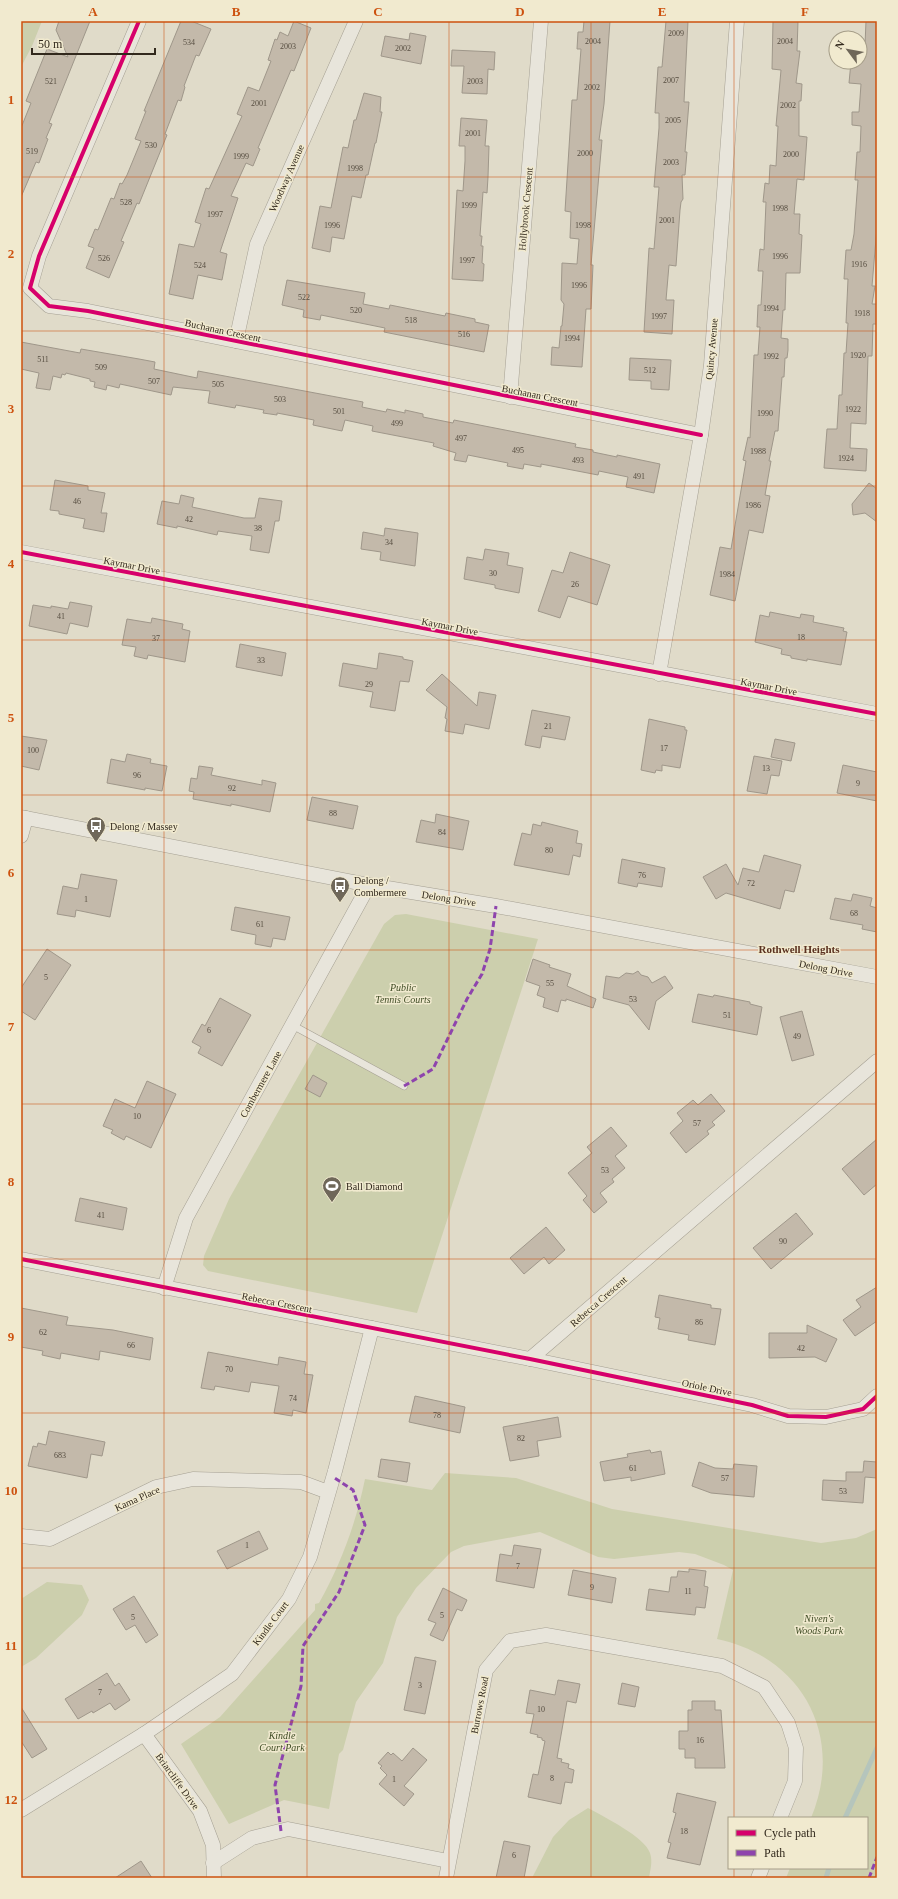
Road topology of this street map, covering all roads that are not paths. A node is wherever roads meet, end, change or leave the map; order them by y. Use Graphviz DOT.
graph roads {
  1 [pos="139,21"];
  2 [pos="356,21"];
  3 [pos="541,21"];
  4 [pos="737,21"];
  5 [pos="236,341"];
  6 [pos="510,397"];
  7 [pos="701,435"];
  8 [pos="21,552"];
  9 [pos="659,674"];
  10 [pos="877,714"];
  11 [pos="24,818"];
  12 [pos="21,836"];
  13 [pos="369,885"];
  14 [pos="877,977"];
  15 [pos="292,1025"];
  16 [pos="877,1061"];
  17 [pos="404,1086"];
  18 [pos="21,1259"];
  19 [pos="164,1288"];
  20 [pos="372,1328"];
  21 [pos="530,1359"];
  22 [pos="877,1396"];
  23 [pos="328,1492"];
  24 [pos="21,1536"];
  25 [pos="144,1734"];
  26 [pos="21,1810"];
  27 [pos="780,1817"];
  28 [pos="448,1861"];
  29 [pos="213,1863"];
  30 [pos="214,1878"];
  31 [pos="446,1878"];
  1 -- 5 [label="street, Buchanan Crescent"];
  2 -- 5 [label="street, Woodway Avenue"];
  3 -- 6 [label="street, Hollybrook Crescent"];
  4 -- 7 [label="street, Quincy Avenue"];
  5 -- 6 [label="street, Buchanan Crescent"];
  6 -- 7 [label="street, Buchanan Crescent"];
  7 -- 9 [label="street, Quincy Avenue"];
  8 -- 9 [label="street, Kaymar Drive"];
  9 -- 10 [label="street, Kaymar Drive"];
  11 -- 12 [label="street"];
  11 -- 13 [label="street, Delong Drive"];
  13 -- 14 [label="street, Delong Drive"];
  13 -- 15 [label="street, Combermere Lane"];
  15 -- 17 [label="lane"];
  15 -- 19 [label="street, Combermere Lane"];
  16 -- 21 [label="street, Rebecca Crescent"];
  18 -- 19 [label="street, Rebecca Crescent"];
  19 -- 20 [label="street, Rebecca Crescent"];
  20 -- 21 [label="street, Rebecca Crescent"];
  20 -- 23 [label="street, Kindle Court"];
  21 -- 22 [label="street, Oriole Drive"];
  23 -- 24 [label="street, Kama Place"];
  23 -- 25 [label="street, Kindle Court"];
  25 -- 26 [label="street, Kindle Court"];
  25 -- 29 [label="street, Briarcliffe Drive"];
  27 -- 28 [label="street, Burrows Road"];
  28 -- 29 [label="street"];
  28 -- 31 [label="street, Burrows Road"];
  29 -- 30 [label="street, Briarcliffe Drive"];
}
